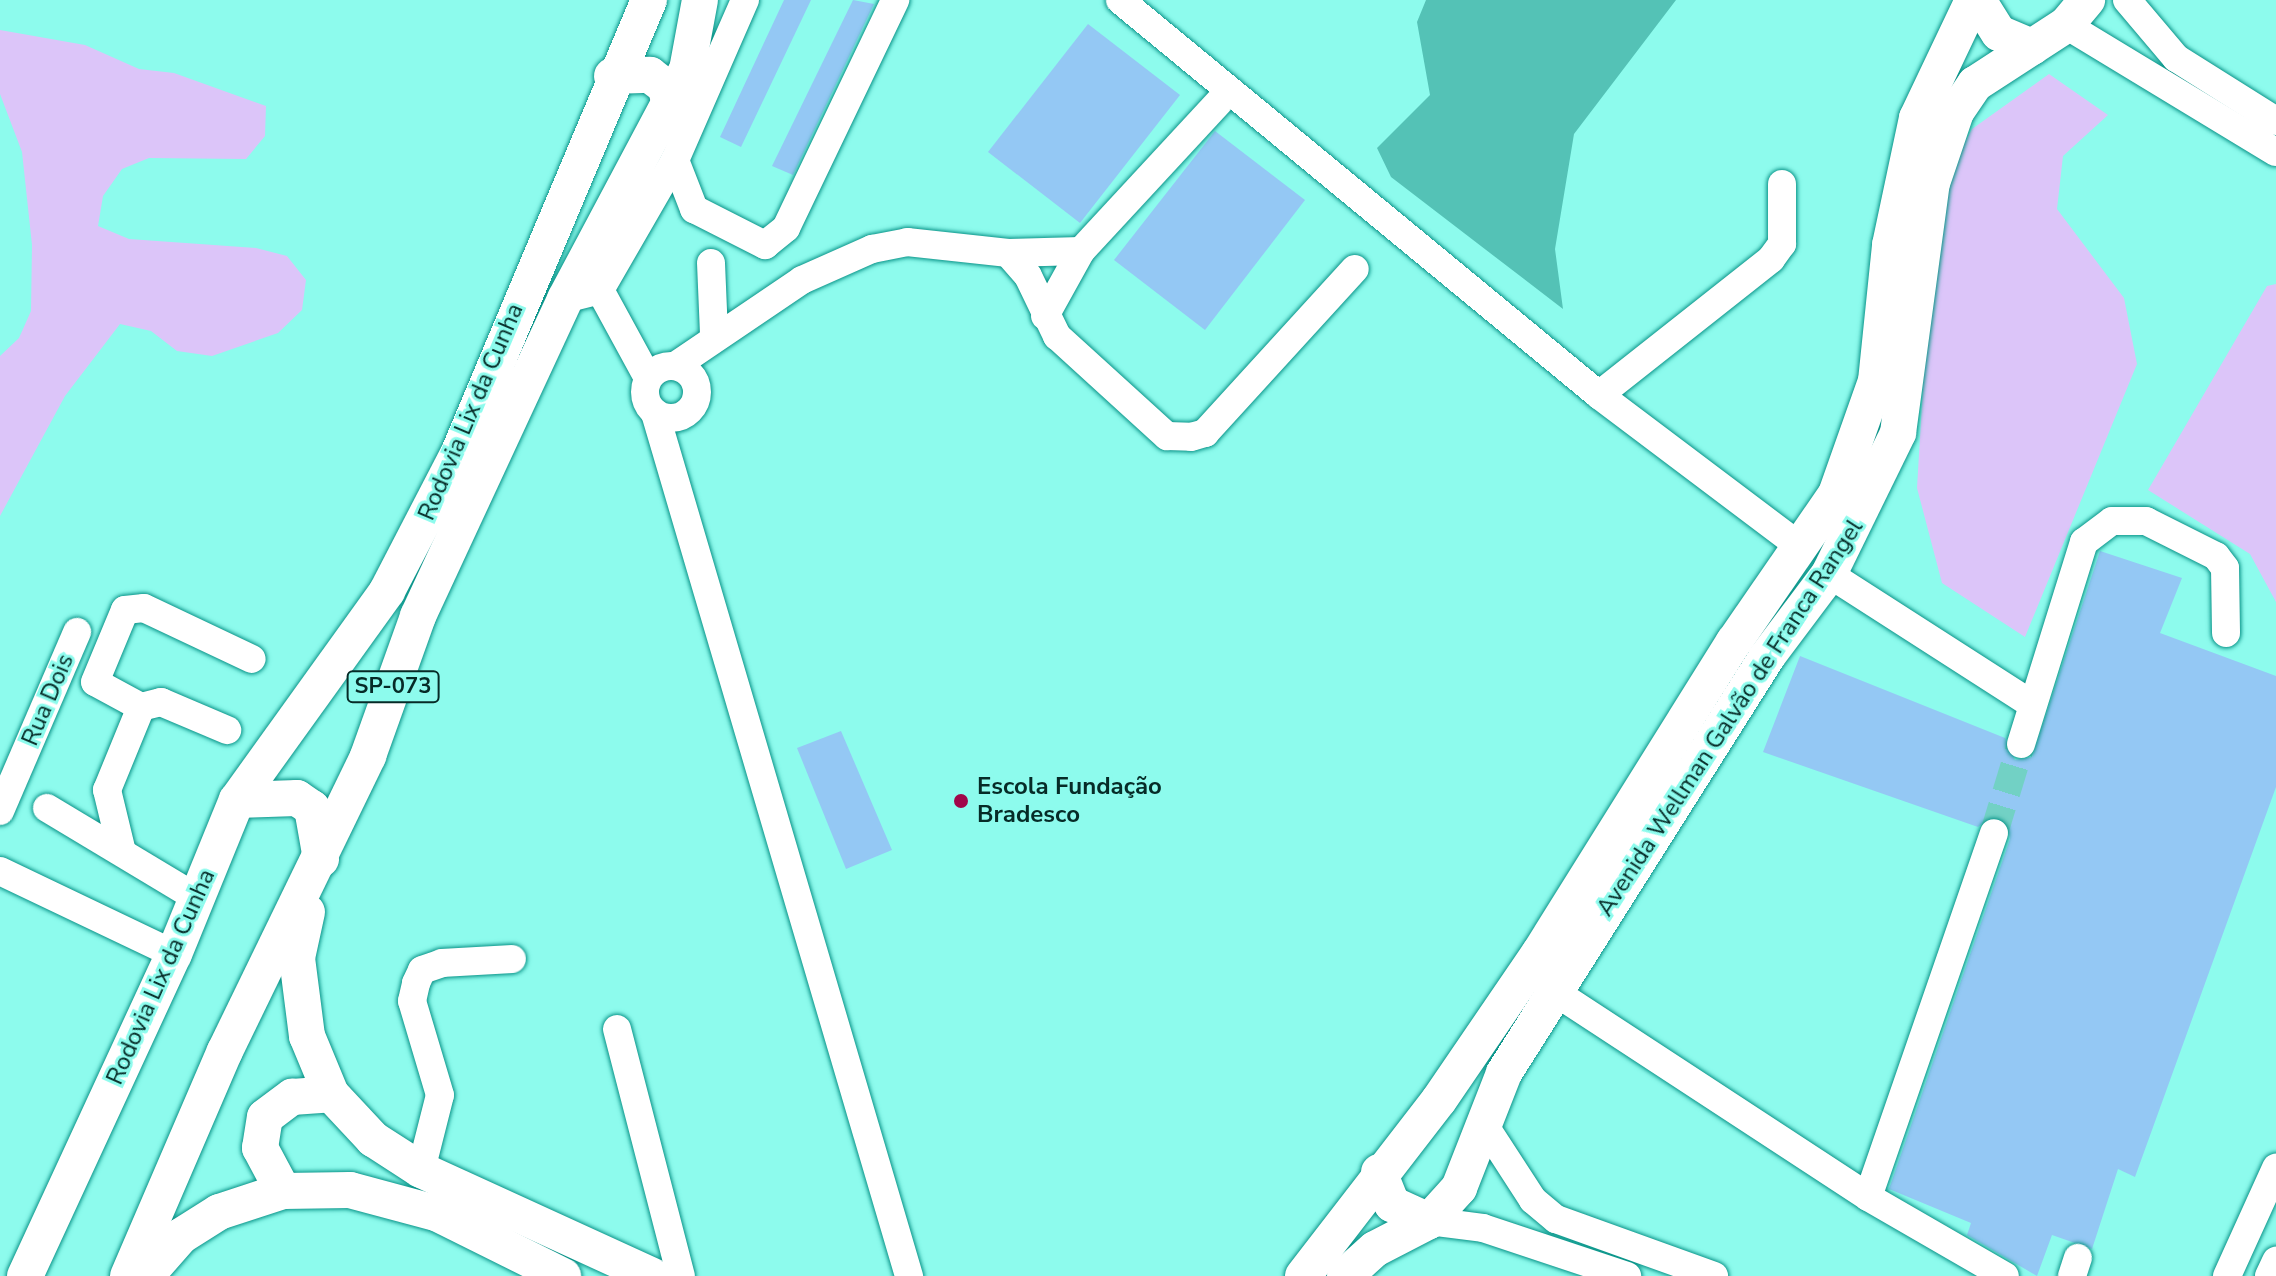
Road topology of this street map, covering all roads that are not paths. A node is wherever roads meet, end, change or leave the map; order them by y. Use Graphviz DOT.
graph roads {
  1 [pos="649,0"];
  2 [pos="700,0"];
  3 [pos="745,0"];
  4 [pos="895,0"];
  5 [pos="1120,0"];
  6 [pos="1976,0"];
  7 [pos="2127,0"];
  8 [pos="2077,12"];
  9 [pos="2032,47"];
  10 [pos="612,76"];
  11 [pos="1219,102"];
  12 [pos="669,103"];
  13 [pos="2276,121"];
  14 [pos="2276,152"];
  15 [pos="675,160"];
  16 [pos="1782,184"];
  17 [pos="614,208"];
  18 [pos="624,246"];
  19 [pos="1081,251"];
  20 [pos="1008,253"];
  21 [pos="711,263"];
  22 [pos="1355,269"];
  23 [pos="600,290"];
  24 [pos="565,299"];
  25 [pos="1045,316"];
  26 [pos="714,335"];
  27 [pos="675,366"];
  28 [pos="648,378"];
  29 [pos="1599,395"];
  30 [pos="655,413"];
  31 [pos="1801,547"];
  32 [pos="1829,574"];
  33 [pos="77,632"];
  34 [pos="2226,633"];
  35 [pos="252,659"];
  36 [pos="2033,705"];
  37 [pos="141,707"];
  38 [pos="227,730"];
  39 [pos="2021,744"];
  40 [pos="237,800"];
  41 [pos="47,808"];
  42 [pos="0,811"];
  43 [pos="1994,833"];
  44 [pos="122,852"];
  45 [pos="321,860"];
  46 [pos="0,871"];
  47 [pos="197,898"];
  48 [pos="174,954"];
  49 [pos="512,959"];
  50 [pos="1555,992"];
  51 [pos="617,1029"];
  52 [pos="331,1094"];
  53 [pos="1439,1100"];
  54 [pos="1485,1126"];
  55 [pos="421,1170"];
  56 [pos="1379,1172"];
  57 [pos="2275,1172"];
  58 [pos="283,1191"];
  59 [pos="1868,1197"];
  60 [pos="1429,1221"];
  61 [pos="2276,1261"];
  62 [pos="25,1276"];
  63 [pos="128,1276"];
  64 [pos="146,1276"];
  65 [pos="563,1276"];
  66 [pos="652,1276"];
  67 [pos="681,1276"];
  68 [pos="909,1276"];
  69 [pos="1303,1276"];
  70 [pos="1345,1276"];
  71 [pos="1627,1276"];
  72 [pos="1714,1276"];
  73 [pos="2005,1276"];
  74 [pos="2227,1276"];
  75 [pos="2269,1276"];
  1 -- 10 [label="main road, Rodovia Lix da Cunha / SP-073"];
  2 -- 12 [label="main road, Rodovia Lix da Cunha / SP-073"];
  3 -- 15 [label="street"];
  4 -- 15 [label="street"];
  5 -- 29 [label="street"];
  6 -- 9 [label="main road"];
  6 -- 31 [label="main road, Avenida Wellman Galvão de Franca Rangel"];
  7 -- 13 [label="street"];
  8 -- 9 [label="main road, Avenida Wellman Galvão de Franca Rangel"];
  8 -- 14 [label="street"];
  9 -- 32 [label="main road, Avenida Wellman Galvão de Franca Rangel"];
  10 -- 12 [label="main road"];
  10 -- 40 [label="main road, Rodovia Lix da Cunha / SP-073"];
  11 -- 19 [label="street"];
  12 -- 17 [label="main road, Rodovia Lix da Cunha / SP-073"];
  15 -- 18 [label="street"];
  16 -- 29 [label="street"];
  17 -- 18 [label="street"];
  17 -- 24 [label="main road, Rodovia Lix da Cunha / SP-073"];
  18 -- 23 [label="street"];
  19 -- 20 [label="street"];
  19 -- 25 [label="street"];
  20 -- 25 [label="street"];
  20 -- 26 [label="street"];
  21 -- 26 [label="street"];
  22 -- 25 [label="street"];
  23 -- 24 [label="street"];
  23 -- 28 [label="street"];
  24 -- 45 [label="main road, Rodovia Lix da Cunha / SP-073"];
  26 -- 27 [label="street"];
  27 -- 28 [label="street"];
  27 -- 30 [label="street"];
  28 -- 30 [label="street"];
  29 -- 31 [label="street"];
  30 -- 68 [label="street"];
  31 -- 53 [label="main road, Avenida Wellman Galvão de Franca Rangel"];
  32 -- 36 [label="street"];
  32 -- 50 [label="main road, Avenida Wellman Galvão de Franca Rangel"];
  33 -- 42 [label="street, Rua Dois"];
  34 -- 36 [label="street"];
  35 -- 37 [label="street"];
  36 -- 39 [label="street"];
  37 -- 38 [label="street"];
  37 -- 44 [label="street"];
  40 -- 45 [label="main road"];
  40 -- 47 [label="main road, Rodovia Lix da Cunha / SP-073"];
  41 -- 44 [label="street"];
  43 -- 59 [label="street"];
  44 -- 47 [label="street"];
  45 -- 52 [label="main road"];
  45 -- 63 [label="main road, Rodovia Lix da Cunha / SP-073"];
  46 -- 48 [label="street"];
  47 -- 48 [label="main road, Rodovia Lix da Cunha / SP-073"];
  48 -- 62 [label="main road, Rodovia Lix da Cunha / SP-073"];
  49 -- 55 [label="street"];
  50 -- 54 [label="main road, Avenida Wellman Galvão de Franca Rangel"];
  50 -- 59 [label="street"];
  51 -- 67 [label="street"];
  52 -- 55 [label="main road"];
  52 -- 58 [label="main road"];
  53 -- 54 [label="main road"];
  53 -- 56 [label="main road, Avenida Wellman Galvão de Franca Rangel"];
  54 -- 60 [label="main road, Avenida Wellman Galvão de Franca Rangel"];
  54 -- 72 [label="street"];
  55 -- 66 [label="main road"];
  56 -- 60 [label="main road"];
  56 -- 69 [label="main road, Avenida Wellman Galvão de Franca Rangel"];
  57 -- 74 [label="street"];
  58 -- 64 [label="main road"];
  58 -- 65 [label="main road"];
  59 -- 73 [label="street"];
  60 -- 70 [label="main road, Avenida Wellman Galvão de Franca Rangel"];
  60 -- 71 [label="street"];
  61 -- 75 [label="street"];
}
